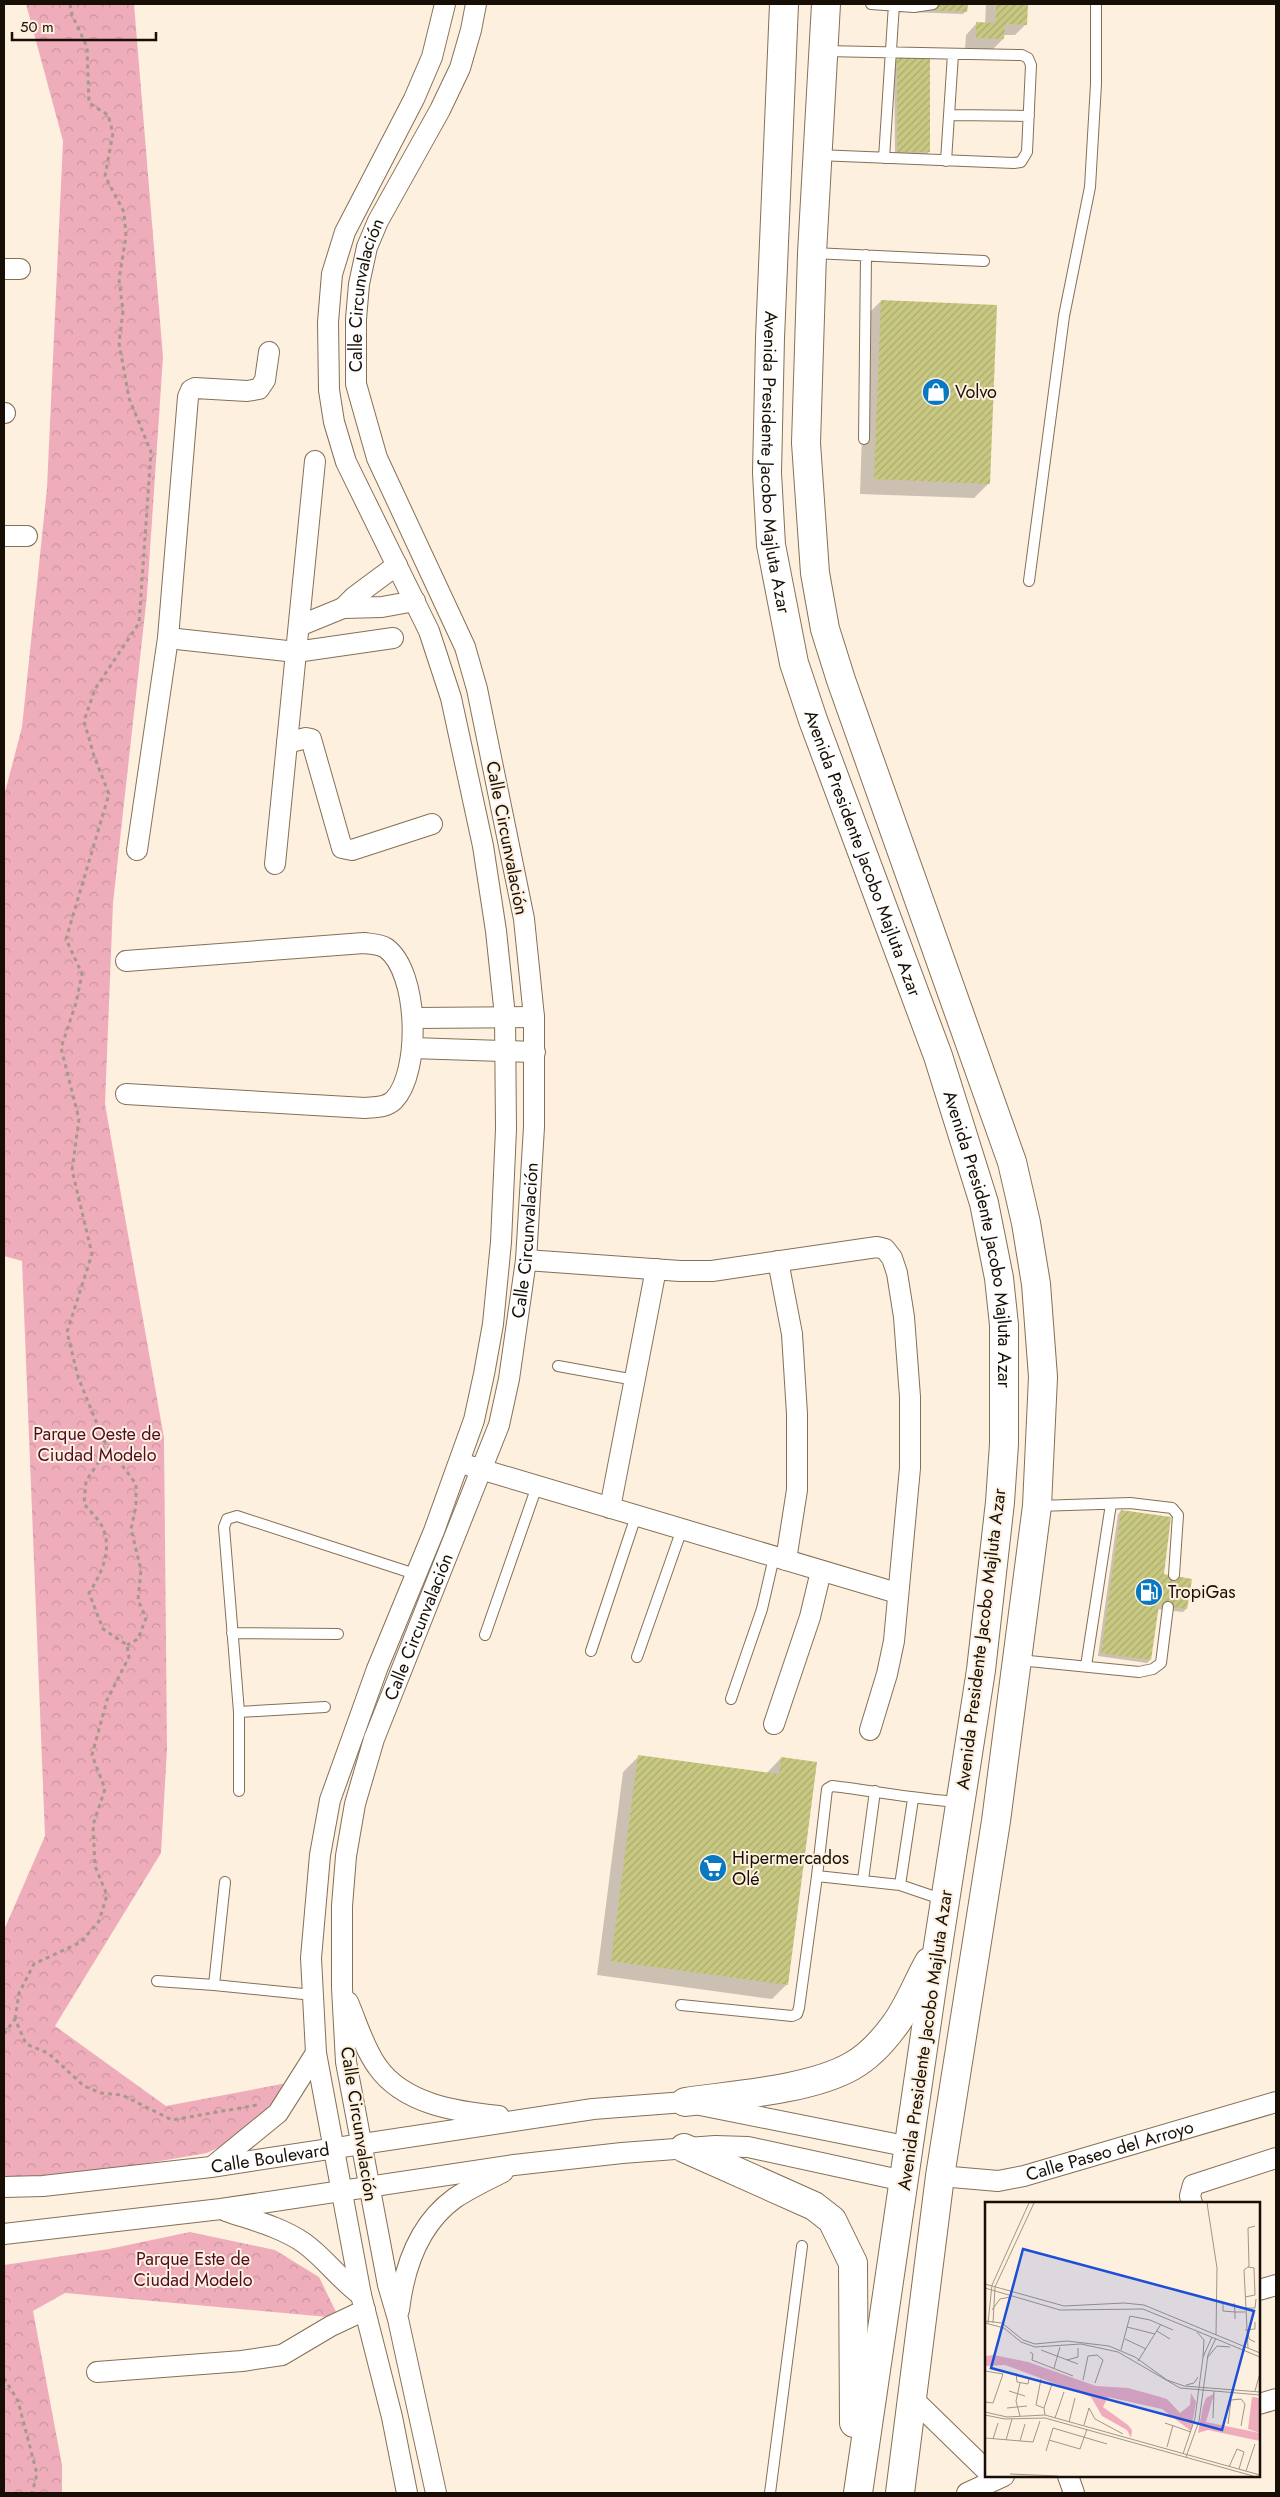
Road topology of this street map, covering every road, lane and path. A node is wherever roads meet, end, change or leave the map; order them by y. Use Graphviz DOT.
graph roads {
  1 [pos="70,4"];
  2 [pos="445,4"];
  3 [pos="476,4"];
  4 [pos="765,4"];
  5 [pos="784,4"];
  6 [pos="826,4"];
  7 [pos="871,4"];
  8 [pos="894,4"];
  9 [pos="934,4"];
  10 [pos="1096,4"];
  11 [pos="823,51"];
  12 [pos="890,53"];
  13 [pos="953,54"];
  14 [pos="781,73"];
  15 [pos="949,115"];
  16 [pos="1029,116"];
  17 [pos="818,155"];
  18 [pos="884,158"];
  19 [pos="946,161"];
  20 [pos="812,253"];
  21 [pos="866,255"];
  22 [pos="984,261"];
  23 [pos="269,352"];
  24 [pos="864,439"];
  25 [pos="315,461"];
  26 [pos="4,536"];
  27 [pos="27,536"];
  28 [pos="397,565"];
  29 [pos="1029,581"];
  30 [pos="415,601"];
  31 [pos="343,608"];
  32 [pos="298,626"];
  33 [pos="168,638"];
  34 [pos="393,638"];
  35 [pos="296,652"];
  36 [pos="287,743"];
  37 [pos="432,824"];
  38 [pos="137,850"];
  39 [pos="275,864"];
  40 [pos="126,961"];
  41 [pos="505,1016"];
  42 [pos="534,1017"];
  43 [pos="414,1018"];
  44 [pos="412,1048"];
  45 [pos="505,1051"];
  46 [pos="535,1052"];
  47 [pos="126,1094"];
  48 [pos="526,1260"];
  49 [pos="778,1261"];
  50 [pos="656,1270"];
  51 [pos="558,1366"];
  52 [pos="635,1380"];
  53 [pos="104,1441"];
  54 [pos="458,1463"];
  55 [pos="482,1470"];
  56 [pos="537,1486"];
  57 [pos="1111,1504"];
  58 [pos="1037,1506"];
  59 [pos="610,1508"];
  60 [pos="636,1516"];
  61 [pos="682,1529"];
  62 [pos="780,1559"];
  63 [pos="821,1571"];
  64 [pos="415,1574"];
  65 [pos="1174,1575"];
  66 [pos="897,1593"];
  67 [pos="1168,1607"];
  68 [pos="232,1632"];
  69 [pos="338,1634"];
  70 [pos="485,1635"];
  71 [pos="127,1645"];
  72 [pos="591,1650"];
  73 [pos="637,1657"];
  74 [pos="1018,1660"];
  75 [pos="1086,1666"];
  76 [pos="731,1698"];
  77 [pos="325,1708"];
  78 [pos="239,1712"];
  79 [pos="774,1724"];
  80 [pos="870,1730"];
  81 [pos="239,1791"];
  82 [pos="875,1791"];
  83 [pos="913,1799"];
  84 [pos="960,1802"];
  85 [pos="817,1876"];
  86 [pos="864,1880"];
  87 [pos="225,1882"];
  88 [pos="900,1885"];
  89 [pos="945,1900"];
  90 [pos="938,1946"];
  91 [pos="157,1981"];
  92 [pos="214,1985"];
  93 [pos="342,1988"];
  94 [pos="313,1995"];
  95 [pos="681,2005"];
  96 [pos="15,2019"];
  97 [pos="4,2034"];
  98 [pos="316,2053"];
  99 [pos="684,2102"];
  100 [pos="1276,2102"];
  101 [pos="278,2113"];
  102 [pos="526,2119"];
  103 [pos="361,2144"];
  104 [pos="910,2147"];
  105 [pos="334,2148"];
  106 [pos="684,2148"];
  107 [pos="1276,2158"];
  108 [pos="514,2165"];
  109 [pos="211,2167"];
  110 [pos="940,2176"];
  111 [pos="904,2181"];
  112 [pos="4,2187"];
  113 [pos="369,2187"];
  114 [pos="342,2191"];
  115 [pos="1192,2202"];
  116 [pos="222,2209"];
  117 [pos="4,2234"];
  118 [pos="802,2246"];
  119 [pos="1276,2285"];
  120 [pos="1260,2290"];
  121 [pos="363,2302"];
  122 [pos="398,2319"];
  123 [pos="97,2372"];
  124 [pos="4,2378"];
  125 [pos="912,2398"];
  126 [pos="1276,2399"];
  127 [pos="1260,2404"];
  128 [pos="985,2467"];
  129 [pos="991,2477"];
  130 [pos="32,2493"];
  131 [pos="407,2493"];
  132 [pos="436,2493"];
  133 [pos="770,2493"];
  134 [pos="858,2493"];
  135 [pos="900,2493"];
  136 [pos="968,2493"];
  1 -- 53 [label="path"];
  2 -- 28 [label="street, Calle Circunvalación"];
  3 -- 42 [label="street, Calle Circunvalación"];
  4 -- 14 [label="main road"];
  5 -- 14 [label="main road, Avenida Presidente Jacobo Majluta Azar"];
  6 -- 11 [label="main road, Avenida Presidente Jacobo Majluta Azar"];
  7 -- 8 [label="lane"];
  8 -- 9 [label="lane"];
  8 -- 12 [label="lane"];
  10 -- 29 [label="lane"];
  11 -- 12 [label="lane"];
  11 -- 17 [label="main road, Avenida Presidente Jacobo Majluta Azar"];
  12 -- 13 [label="lane"];
  12 -- 18 [label="lane"];
  13 -- 15 [label="lane"];
  13 -- 16 [label="lane"];
  14 -- 84 [label="main road, Avenida Presidente Jacobo Majluta Azar"];
  15 -- 16 [label="lane"];
  15 -- 19 [label="lane"];
  16 -- 19 [label="lane"];
  17 -- 18 [label="lane"];
  17 -- 20 [label="main road, Avenida Presidente Jacobo Majluta Azar"];
  18 -- 19 [label="lane"];
  20 -- 21 [label="lane"];
  20 -- 58 [label="main road, Avenida Presidente Jacobo Majluta Azar"];
  21 -- 22 [label="lane"];
  21 -- 24 [label="lane"];
  23 -- 33 [label="street"];
  25 -- 32 [label="street"];
  26 -- 27 [label="street"];
  28 -- 30 [label="street, Calle Circunvalación"];
  28 -- 31 [label="street"];
  30 -- 31 [label="street"];
  30 -- 41 [label="street, Calle Circunvalación"];
  31 -- 32 [label="street"];
  32 -- 35 [label="street"];
  33 -- 35 [label="street"];
  33 -- 38 [label="street"];
  34 -- 35 [label="street"];
  35 -- 36 [label="street"];
  36 -- 37 [label="street"];
  36 -- 39 [label="street"];
  40 -- 43 [label="street"];
  41 -- 42 [label="street"];
  41 -- 43 [label="street"];
  41 -- 45 [label="street, Calle Circunvalación"];
  42 -- 46 [label="street, Calle Circunvalación"];
  43 -- 44 [label="street"];
  44 -- 45 [label="street"];
  44 -- 47 [label="street"];
  45 -- 46 [label="street"];
  45 -- 54 [label="street, Calle Circunvalación"];
  46 -- 48 [label="street, Calle Circunvalación"];
  48 -- 50 [label="street"];
  48 -- 55 [label="street, Calle Circunvalación"];
  49 -- 50 [label="street"];
  49 -- 62 [label="street"];
  49 -- 66 [label="street"];
  50 -- 52 [label="street"];
  51 -- 52 [label="lane"];
  52 -- 59 [label="street"];
  53 -- 71 [label="path"];
  53 -- 71 [label="path"];
  54 -- 55 [label="street"];
  54 -- 64 [label="street, Calle Circunvalación"];
  55 -- 56 [label="street"];
  55 -- 93 [label="street, Calle Circunvalación"];
  56 -- 59 [label="street"];
  56 -- 70 [label="lane"];
  57 -- 58 [label="lane"];
  57 -- 65 [label="lane"];
  57 -- 75 [label="lane"];
  58 -- 74 [label="main road, Avenida Presidente Jacobo Majluta Azar"];
  59 -- 60 [label="street"];
  60 -- 61 [label="street"];
  60 -- 72 [label="lane"];
  61 -- 62 [label="street"];
  61 -- 73 [label="lane"];
  62 -- 63 [label="street"];
  62 -- 76 [label="lane"];
  63 -- 66 [label="street"];
  63 -- 79 [label="street"];
  64 -- 68 [label="lane"];
  64 -- 94 [label="street, Calle Circunvalación"];
  66 -- 80 [label="street"];
  67 -- 75 [label="lane"];
  68 -- 69 [label="lane"];
  68 -- 78 [label="lane"];
  71 -- 96 [label="path"];
  74 -- 75 [label="lane"];
  74 -- 110 [label="main road, Avenida Presidente Jacobo Majluta Azar"];
  77 -- 78 [label="lane"];
  78 -- 81 [label="lane"];
  82 -- 83 [label="lane"];
  82 -- 85 [label="lane"];
  82 -- 86 [label="lane"];
  83 -- 84 [label="lane"];
  83 -- 88 [label="lane"];
  84 -- 89 [label="main road, Avenida Presidente Jacobo Majluta Azar"];
  85 -- 86 [label="lane"];
  85 -- 95 [label="lane"];
  86 -- 88 [label="lane"];
  87 -- 92 [label="lane"];
  88 -- 89 [label="lane"];
  89 -- 90 [label="main road, Avenida Presidente Jacobo Majluta Azar"];
  90 -- 99 [label="main road"];
  90 -- 104 [label="main road, Avenida Presidente Jacobo Majluta Azar"];
  91 -- 92 [label="lane"];
  92 -- 94 [label="lane"];
  93 -- 102 [label="street"];
  93 -- 103 [label="street, Calle Circunvalación"];
  94 -- 98 [label="street, Calle Circunvalación"];
  96 -- 97 [label="path"];
  96 -- 101 [label="path"];
  98 -- 101 [label="street"];
  98 -- 105 [label="street, Calle Circunvalación"];
  99 -- 102 [label="street, Calle Boulevard"];
  99 -- 104 [label="street, Calle Boulevard"];
  100 -- 110 [label="street, Calle Paseo del Arroyo"];
  101 -- 109 [label="street"];
  102 -- 103 [label="street, Calle Boulevard"];
  103 -- 105 [label="street, Calle Boulevard"];
  103 -- 113 [label="street, Calle Circunvalación"];
  104 -- 111 [label="main road, Avenida Presidente Jacobo Majluta Azar"];
  105 -- 109 [label="street, Calle Boulevard"];
  105 -- 114 [label="street, Calle Circunvalación"];
  106 -- 108 [label="street"];
  106 -- 111 [label="street"];
  106 -- 134 [label="main road"];
  107 -- 115 [label="street"];
  108 -- 113 [label="street"];
  108 -- 122 [label="street"];
  109 -- 112 [label="street, Calle Boulevard"];
  110 -- 125 [label="main road, Avenida Presidente Jacobo Majluta Azar"];
  111 -- 134 [label="main road, Avenida Presidente Jacobo Majluta Azar"];
  113 -- 114 [label="street"];
  113 -- 122 [label="street, Calle Circunvalación"];
  114 -- 116 [label="street"];
  114 -- 121 [label="street, Calle Circunvalación"];
  116 -- 117 [label="street"];
  116 -- 121 [label="street"];
  118 -- 133 [label="lane"];
  119 -- 120 [label="street"];
  121 -- 123 [label="street"];
  121 -- 131 [label="street, Calle Circunvalación"];
  122 -- 132 [label="street, Calle Circunvalación"];
  124 -- 130 [label="path"];
  125 -- 128 [label="street"];
  125 -- 135 [label="main road, Avenida Presidente Jacobo Majluta Azar"];
  126 -- 127 [label="street"];
  129 -- 136 [label="street"];
}
